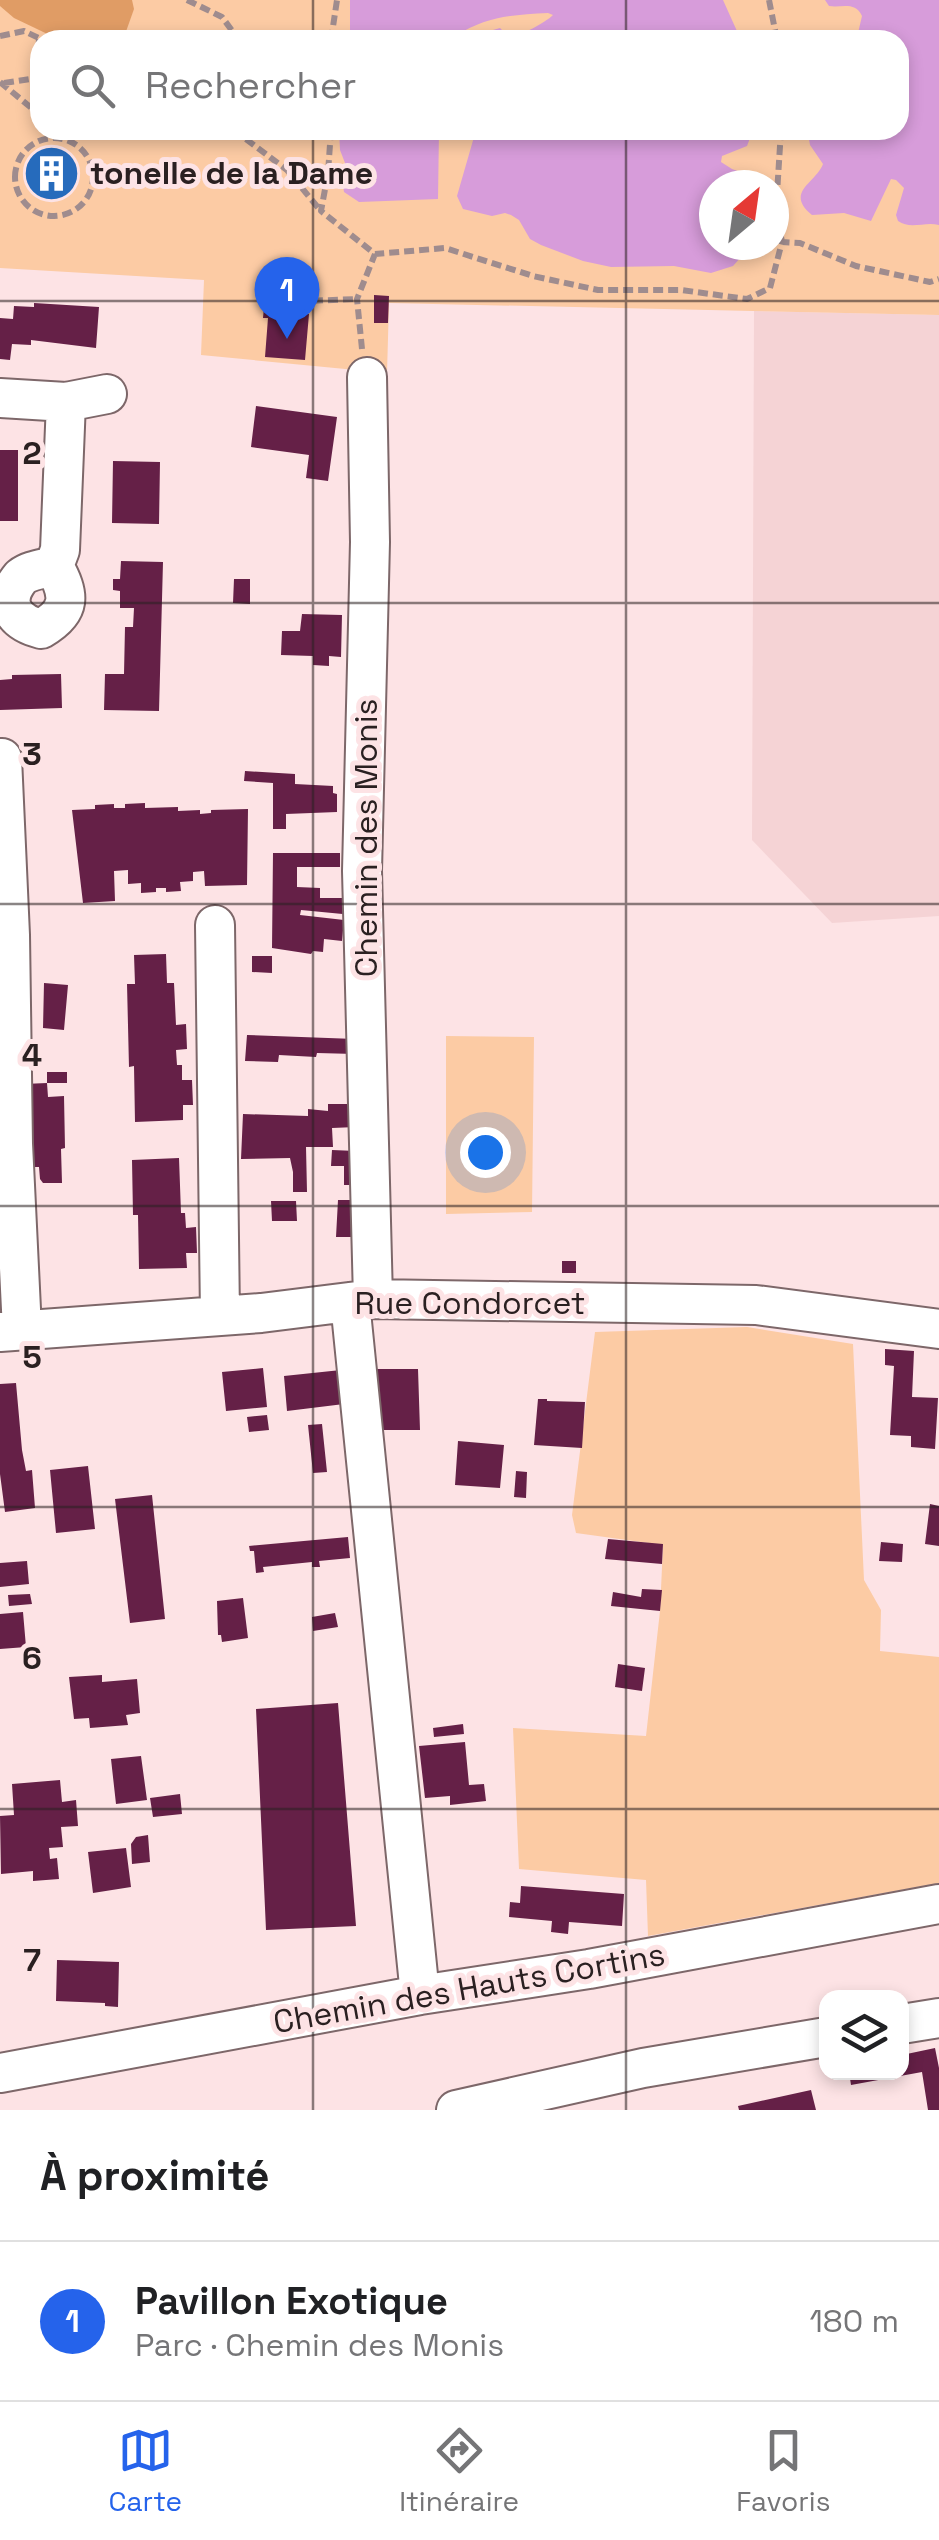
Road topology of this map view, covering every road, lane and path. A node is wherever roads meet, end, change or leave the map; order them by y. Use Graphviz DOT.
graph roads {
  1 [pos="187,0"];
  2 [pos="337,0"];
  3 [pos="769,0"];
  4 [pos="232,30"];
  5 [pos="332,30"];
  6 [pos="775,30"];
  7 [pos="30,34"];
  8 [pos="0,36"];
  9 [pos="30,80"];
  10 [pos="2,83"];
  11 [pos="30,108"];
  12 [pos="37,140"];
  13 [pos="69,140"];
  14 [pos="247,140"];
  15 [pos="330,140"];
  16 [pos="781,140"];
  17 [pos="779,170"];
  18 [pos="321,211"];
  19 [pos="789,242"];
  20 [pos="375,254"];
  21 [pos="777,260"];
  22 [pos="939,279"];
  23 [pos="357,300"];
  24 [pos="283,302"];
  25 [pos="368,377"];
  26 [pos="108,394"];
  27 [pos="0,398"];
  28 [pos="66,402"];
  29 [pos="57,558"];
  30 [pos="2,758"];
  31 [pos="215,926"];
  32 [pos="361,1301"];
  33 [pos="220,1316"];
  34 [pos="939,1329"];
  35 [pos="11,1331"];
  36 [pos="939,1904"];
  37 [pos="420,1995"];
  38 [pos="939,2018"];
  39 [pos="909,2023"];
  40 [pos="819,2038"];
  41 [pos="0,2074"];
  42 [pos="456,2110"];
  1 -- 4 [label="path"];
  2 -- 5 [label="path"];
  3 -- 6 [label="path"];
  7 -- 8 [label="path"];
  9 -- 10 [label="path"];
  10 -- 11 [label="path"];
  12 -- 13 [label="path"];
  14 -- 18 [label="path"];
  15 -- 18 [label="path"];
  16 -- 17 [label="path"];
  18 -- 20 [label="path"];
  19 -- 22 [label="path"];
  20 -- 21 [label="path"];
  20 -- 23 [label="path"];
  23 -- 24 [label="path"];
  23 -- 25 [label="path"];
  25 -- 32 [label="street, Chemin des Monis"];
  26 -- 28 [label="street"];
  27 -- 28 [label="street"];
  28 -- 29 [label="street"];
  30 -- 35 [label="street"];
  31 -- 33 [label="street"];
  32 -- 33 [label="street, Rue Condorcet"];
  32 -- 34 [label="street, Rue Condorcet"];
  32 -- 37 [label="street, Chemin des Monis"];
  33 -- 35 [label="street, Rue Condorcet"];
  36 -- 37 [label="street, Chemin des Hauts Cortins"];
  37 -- 41 [label="street, Chemin des Hauts Cortins"];
  38 -- 39 [label="street"];
  40 -- 42 [label="street"];
}
